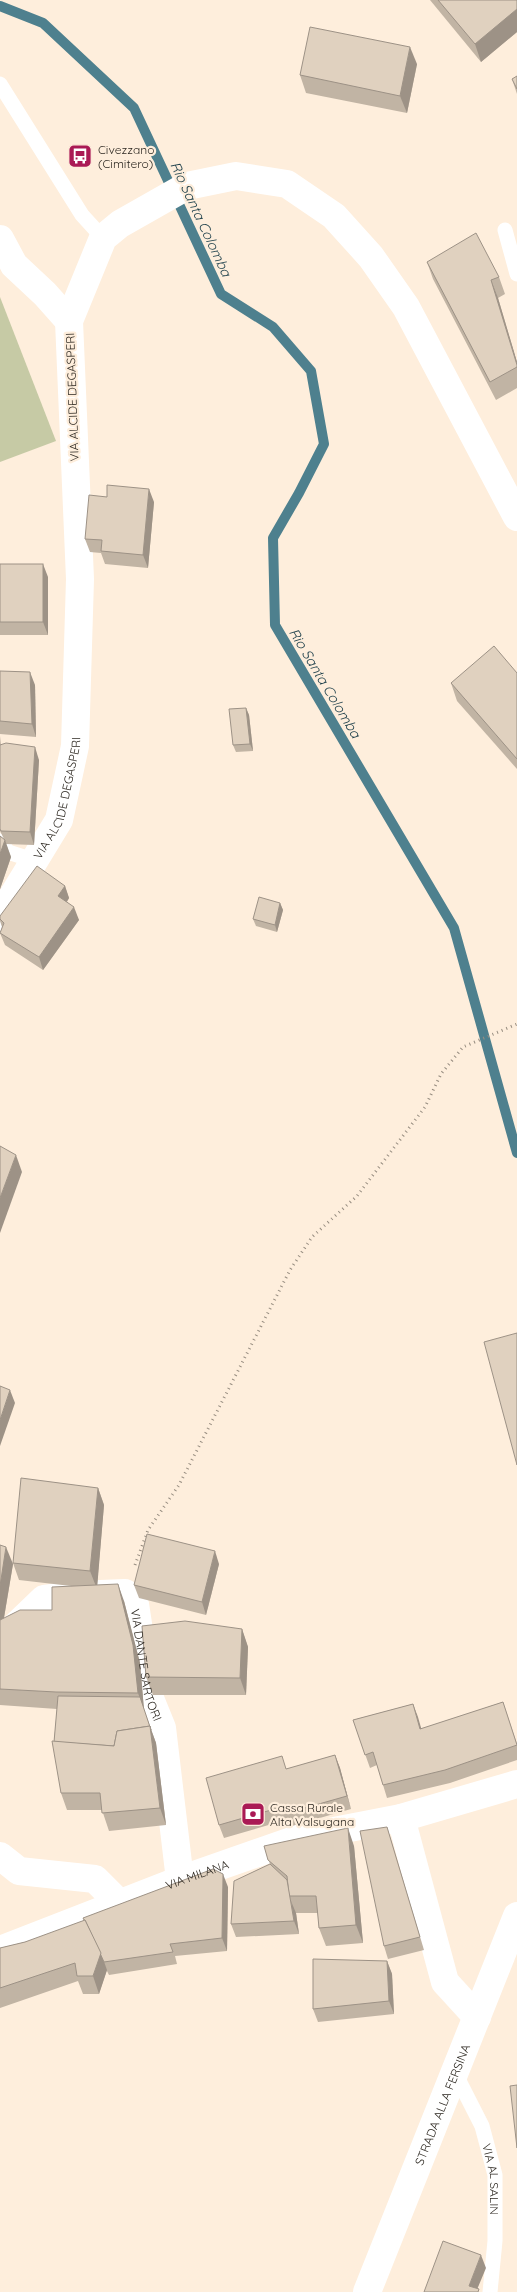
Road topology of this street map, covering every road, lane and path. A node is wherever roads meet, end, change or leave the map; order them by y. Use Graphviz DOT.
graph roads {
  1 [pos="0,84"];
  2 [pos="505,230"];
  3 [pos="111,231"];
  4 [pos="0,239"];
  5 [pos="517,274"];
  6 [pos="69,321"];
  7 [pos="517,517"];
  8 [pos="0,841"];
  9 [pos="36,861"];
  10 [pos="1,916"];
  11 [pos="517,1024"];
  12 [pos="126,1593"];
  13 [pos="0,1641"];
  14 [pos="517,1784"];
  15 [pos="401,1818"];
  16 [pos="0,1856"];
  17 [pos="180,1880"];
  18 [pos="120,1904"];
  19 [pos="517,1916"];
  20 [pos="0,1950"];
  21 [pos="477,2017"];
  22 [pos="455,2073"];
  23 [pos="367,2292"];
  24 [pos="490,2292"];
  1 -- 3 [label="lane"];
  2 -- 5 [label="lane"];
  3 -- 6 [label="street, VIA ALCIDE DEGASPERI"];
  3 -- 7 [label="street"];
  4 -- 6 [label="street"];
  6 -- 9 [label="street, VIA ALCIDE DEGASPERI"];
  8 -- 9 [label="lane"];
  9 -- 10 [label="street, VIA ALCIDE DEGASPERI"];
  11 -- 12 [label="path"];
  12 -- 13 [label="street, VIA DANTE SARTORI"];
  12 -- 17 [label="street, VIA DANTE SARTORI"];
  14 -- 15 [label="street, VIA MILANA"];
  15 -- 17 [label="street, VIA MILANA"];
  15 -- 21 [label="street"];
  16 -- 18 [label="street"];
  17 -- 18 [label="street, VIA MILANA"];
  18 -- 20 [label="street, VIA MILANA"];
  19 -- 21 [label="street, STRADA ALLA FERSINA"];
  21 -- 22 [label="street, STRADA ALLA FERSINA"];
  22 -- 23 [label="street, STRADA ALLA FERSINA"];
  22 -- 24 [label="lane, VIA AL SALIN"];
}
